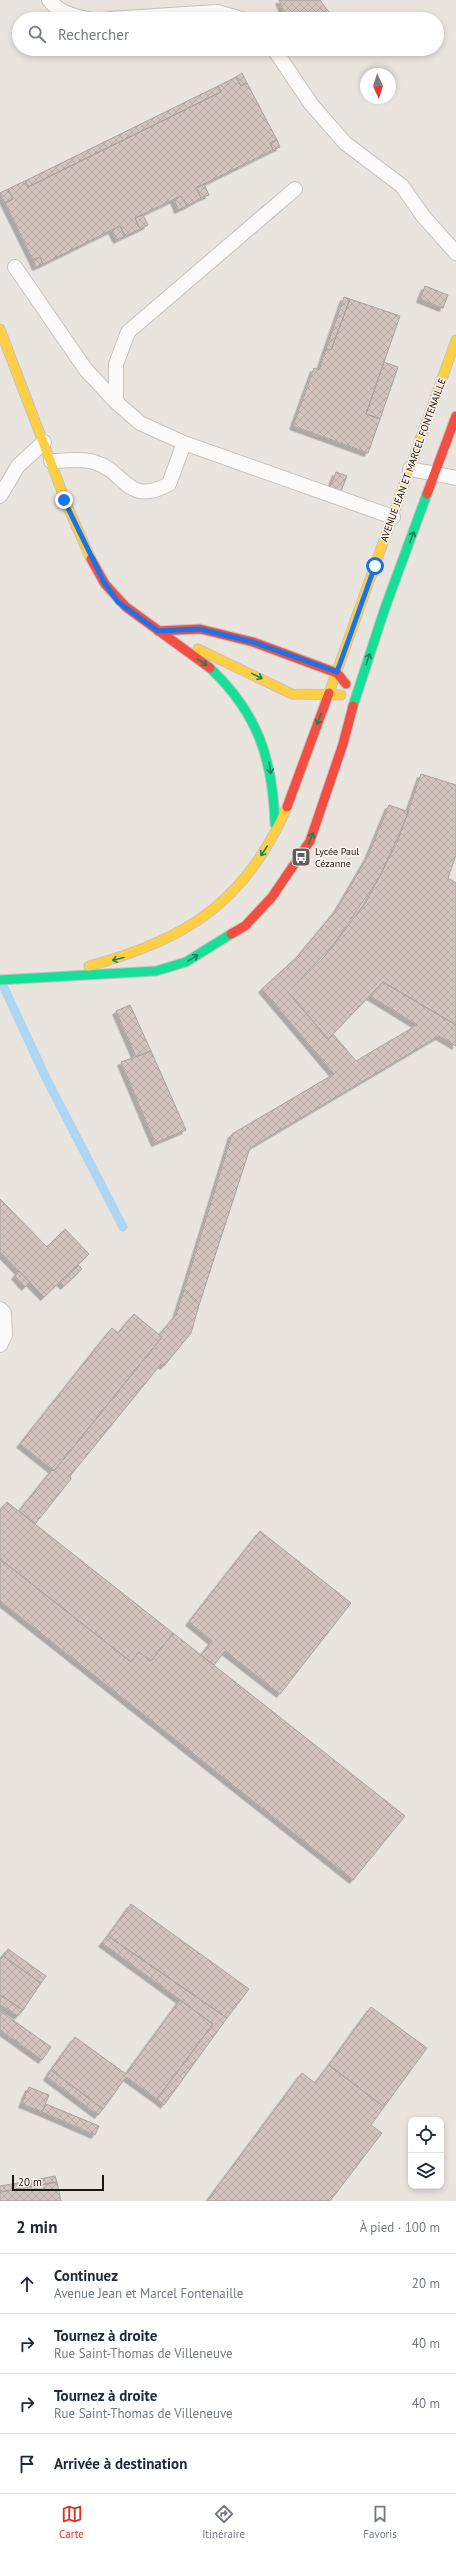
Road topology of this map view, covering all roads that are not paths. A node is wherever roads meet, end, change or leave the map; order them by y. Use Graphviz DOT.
graph roads {
  1 [pos="49,0"];
  2 [pos="64,12"];
  3 [pos="279,56"];
  4 [pos="295,189"];
  5 [pos="456,253"];
  6 [pos="15,267"];
  7 [pos="0,329"];
  8 [pos="455,345"];
  9 [pos="116,402"];
  10 [pos="456,416"];
  11 [pos="44,442"];
  12 [pos="184,443"];
  13 [pos="51,461"];
  14 [pos="410,469"];
  15 [pos="436,475"];
  16 [pos="456,478"];
  17 [pos="0,496"];
  18 [pos="392,517"];
  19 [pos="158,631"];
  20 [pos="337,672"];
  21 [pos="328,695"];
  22 [pos="355,696"];
  23 [pos="275,836"];
  24 [pos="45,977"];
  25 [pos="0,980"];
  26 [pos="0,1309"];
  27 [pos="0,1344"];
  1 -- 2 [label="lane"];
  3 -- 5 [label="lane"];
  4 -- 9 [label="lane"];
  6 -- 9 [label="lane"];
  7 -- 11 [label="main road"];
  8 -- 14 [label="main road, AVENUE JEAN ET MARCEL FONTENAILLE"];
  9 -- 12 [label="lane"];
  10 -- 15 [label="main road, AVENUE JEAN ET MARCEL FONTENAILLE"];
  11 -- 13 [label="main road"];
  11 -- 17 [label="lane"];
  12 -- 13 [label="lane"];
  12 -- 18 [label="lane"];
  13 -- 19 [label="main road"];
  14 -- 15 [label="lane"];
  14 -- 18 [label="main road, AVENUE JEAN ET MARCEL FONTENAILLE"];
  15 -- 16 [label="lane"];
  22 -- 15 [label="main road, AVENUE JEAN ET MARCEL FONTENAILLE, one-way"];
  18 -- 20 [label="main road, AVENUE JEAN ET MARCEL FONTENAILLE"];
  19 -- 20 [label="main road"];
  19 -- 21 [label="main road, one-way"];
  19 -- 23 [label="main road, one-way"];
  20 -- 21 [label="main road, AVENUE JEAN ET MARCEL FONTENAILLE"];
  20 -- 22 [label="main road"];
  21 -- 22 [label="main road"];
  21 -- 23 [label="main road, AVENUE JEAN ET MARCEL FONTENAILLE, one-way"];
  24 -- 22 [label="main road, AVENUE JEAN ET MARCEL FONTENAILLE, one-way"];
  23 -- 24 [label="main road, AVENUE JEAN ET MARCEL FONTENAILLE, one-way"];
  24 -- 25 [label="main road, AVENUE JEAN ET MARCEL FONTENAILLE"];
  26 -- 27 [label="lane"];
}
